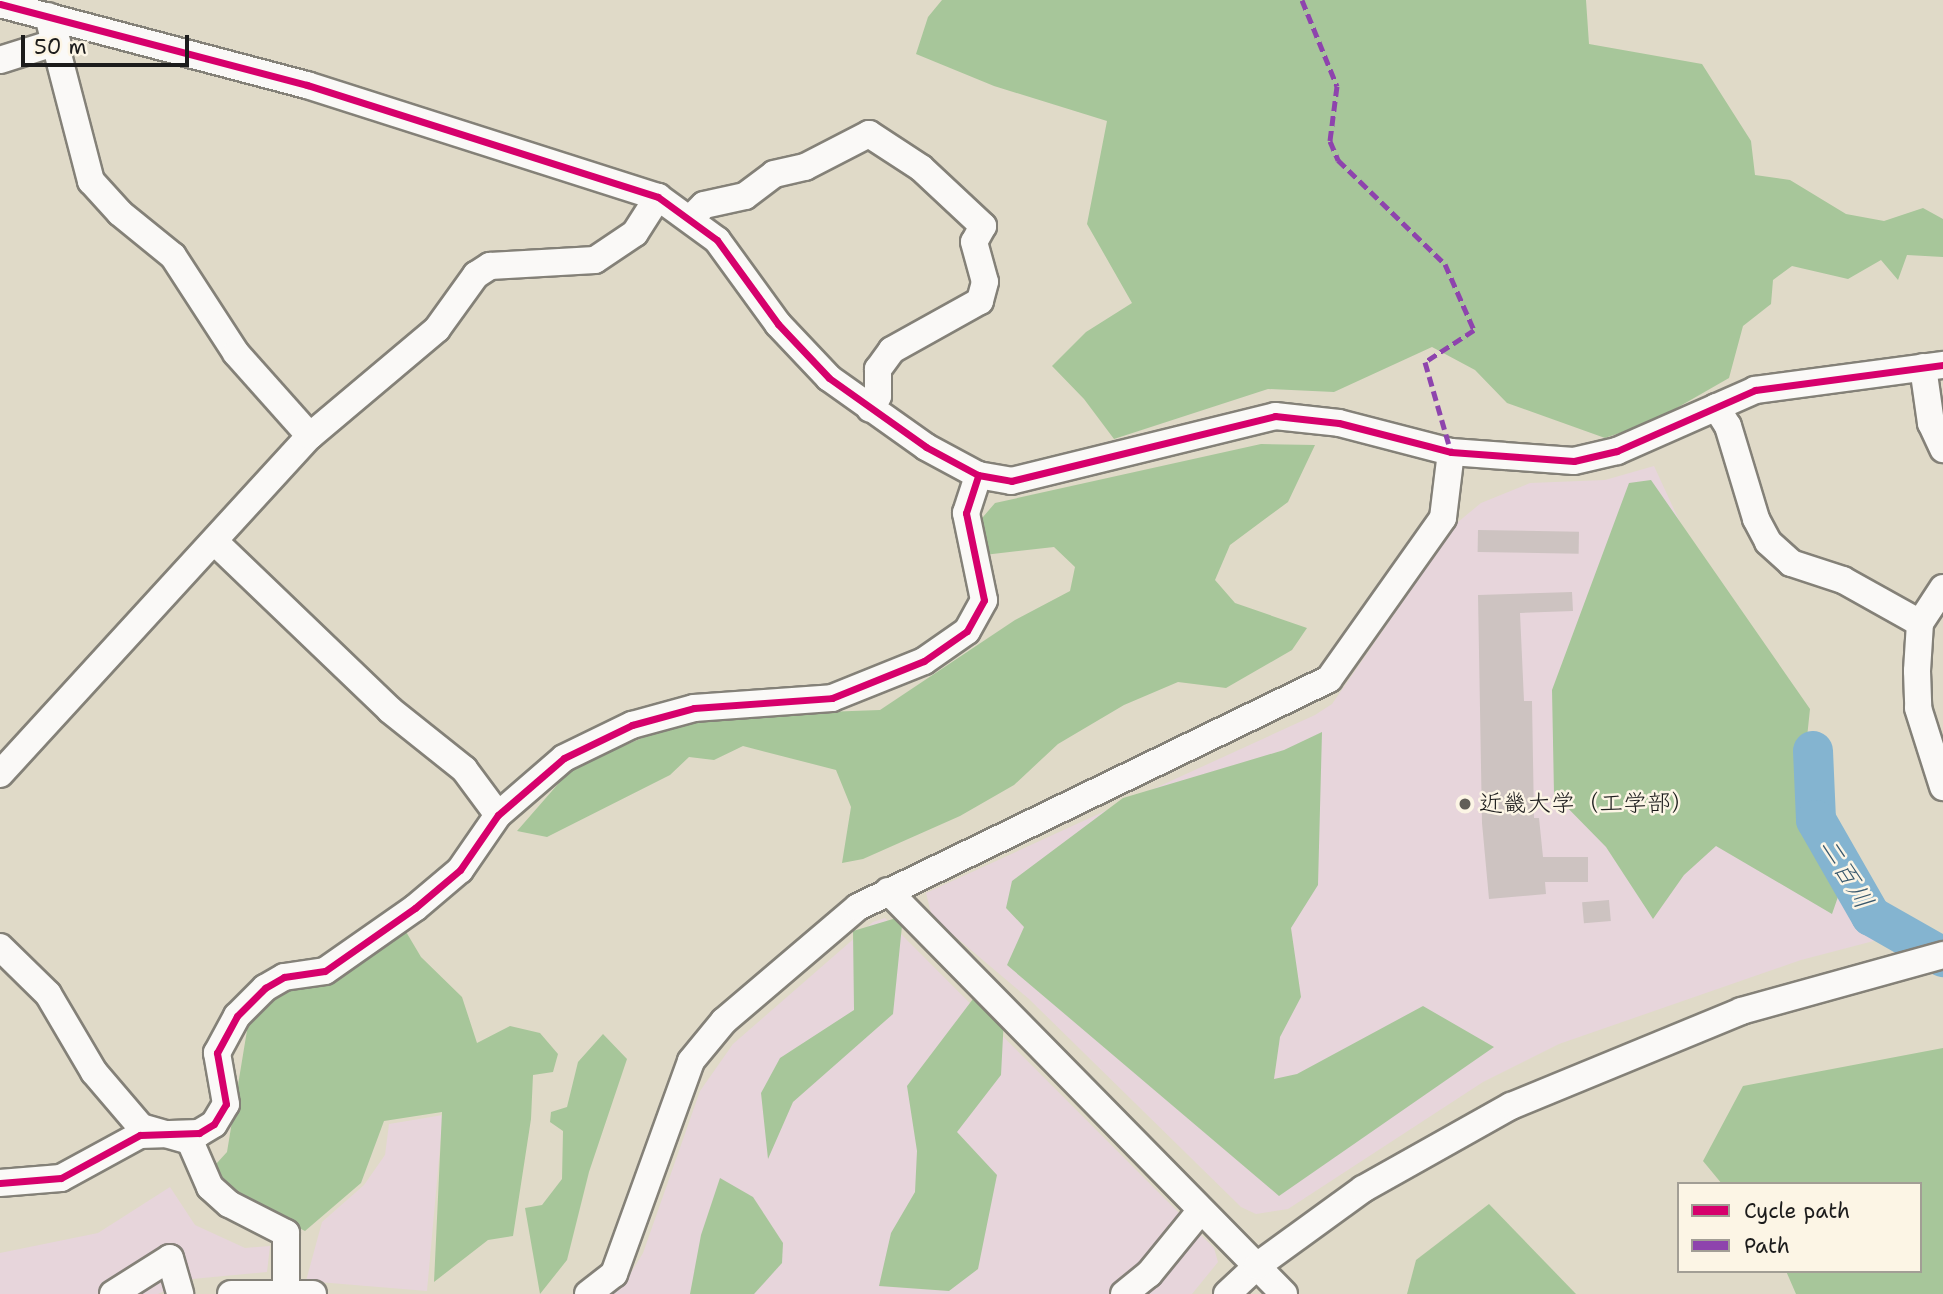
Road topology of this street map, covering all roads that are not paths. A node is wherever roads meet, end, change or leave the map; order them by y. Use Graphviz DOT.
graph roads {
  1 [pos="0,4"];
  2 [pos="48,16"];
  3 [pos="57,42"];
  4 [pos="0,60"];
  5 [pos="658,197"];
  6 [pos="691,218"];
  7 [pos="1933,366"];
  8 [pos="1716,407"];
  9 [pos="870,409"];
  10 [pos="310,436"];
  11 [pos="1943,449"];
  12 [pos="1451,453"];
  13 [pos="978,475"];
  14 [pos="215,542"];
  15 [pos="1943,588"];
  16 [pos="1920,623"];
  17 [pos="0,774"];
  18 [pos="1943,787"];
  19 [pos="498,815"];
  20 [pos="888,891"];
  21 [pos="0,947"];
  22 [pos="1943,955"];
  23 [pos="157,1131"];
  24 [pos="0,1183"];
  25 [pos="1201,1210"];
  26 [pos="1257,1266"];
  27 [pos="286,1292"];
  28 [pos="114,1294"];
  29 [pos="180,1294"];
  30 [pos="231,1294"];
  31 [pos="313,1294"];
  32 [pos="588,1294"];
  33 [pos="1124,1294"];
  34 [pos="1227,1294"];
  35 [pos="1284,1294"];
  1 -- 2 [label="street"];
  2 -- 3 [label="street"];
  2 -- 5 [label="street"];
  3 -- 4 [label="street"];
  3 -- 10 [label="street"];
  5 -- 6 [label="street"];
  5 -- 10 [label="street"];
  6 -- 9 [label="street"];
  6 -- 9 [label="street"];
  7 -- 8 [label="street"];
  7 -- 11 [label="street"];
  8 -- 12 [label="street"];
  8 -- 16 [label="street"];
  9 -- 13 [label="street"];
  10 -- 14 [label="street"];
  12 -- 13 [label="street"];
  12 -- 20 [label="street"];
  13 -- 19 [label="street"];
  14 -- 17 [label="street"];
  14 -- 19 [label="street"];
  15 -- 16 [label="street"];
  16 -- 18 [label="street"];
  19 -- 23 [label="street"];
  20 -- 25 [label="street"];
  20 -- 32 [label="street"];
  21 -- 23 [label="street"];
  22 -- 26 [label="street"];
  23 -- 24 [label="street"];
  23 -- 27 [label="street"];
  25 -- 26 [label="street"];
  25 -- 33 [label="street"];
  26 -- 34 [label="street"];
  26 -- 35 [label="street"];
  27 -- 30 [label="street"];
  27 -- 31 [label="street"];
  28 -- 29 [label="street"];
}
